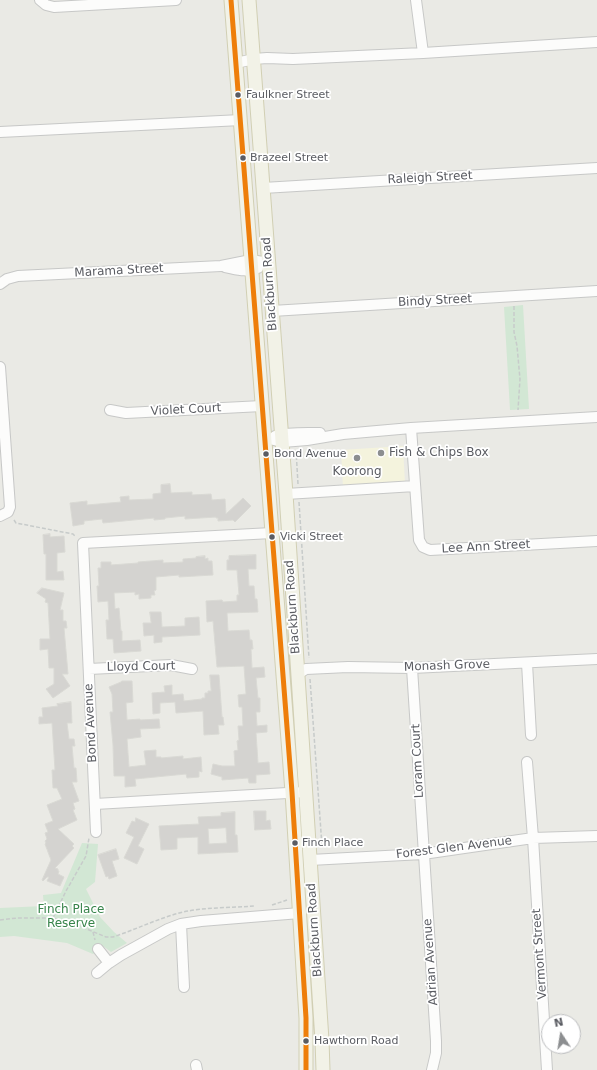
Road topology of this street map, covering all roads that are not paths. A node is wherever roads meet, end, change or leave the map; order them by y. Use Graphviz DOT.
graph roads {
  1 [pos="40,0"];
  2 [pos="176,0"];
  3 [pos="232,0"];
  4 [pos="249,0"];
  5 [pos="416,0"];
  6 [pos="597,42"];
  7 [pos="423,53"];
  8 [pos="254,62"];
  9 [pos="236,63"];
  10 [pos="241,120"];
  11 [pos="0,132"];
  12 [pos="597,168"];
  13 [pos="263,188"];
  14 [pos="269,264"];
  15 [pos="252,266"];
  16 [pos="0,276"];
  17 [pos="18,276"];
  18 [pos="0,284"];
  19 [pos="597,292"];
  20 [pos="272,311"];
  21 [pos="0,367"];
  22 [pos="262,406"];
  23 [pos="110,410"];
  24 [pos="597,417"];
  25 [pos="411,428"];
  26 [pos="265,438"];
  27 [pos="282,438"];
  28 [pos="415,486"];
  29 [pos="292,493"];
  30 [pos="4,514"];
  31 [pos="272,533"];
  32 [pos="597,541"];
  33 [pos="597,659"];
  34 [pos="527,663"];
  35 [pos="412,668"];
  36 [pos="89,669"];
  37 [pos="192,669"];
  38 [pos="298,674"];
  39 [pos="531,735"];
  40 [pos="527,762"];
  41 [pos="292,792"];
  42 [pos="305,792"];
  43 [pos="95,804"];
  44 [pos="96,832"];
  45 [pos="597,836"];
  46 [pos="533,838"];
  47 [pos="423,854"];
  48 [pos="310,860"];
  49 [pos="300,913"];
  50 [pos="181,924"];
  51 [pos="98,949"];
  52 [pos="109,963"];
  53 [pos="96,973"];
  54 [pos="184,987"];
  55 [pos="306,1070"];
  56 [pos="323,1070"];
  57 [pos="432,1070"];
  58 [pos="548,1070"];
  1 -- 2 [label="street"];
  3 -- 9 [label="main road, Blackburn Road"];
  4 -- 8 [label="main road, Blackburn Road"];
  5 -- 7 [label="street"];
  6 -- 7 [label="street"];
  7 -- 8 [label="street"];
  8 -- 9 [label="street"];
  8 -- 13 [label="main road, Blackburn Road"];
  9 -- 10 [label="main road, Blackburn Road"];
  10 -- 11 [label="street"];
  10 -- 15 [label="main road, Blackburn Road"];
  12 -- 13 [label="street, Raleigh Street"];
  13 -- 14 [label="main road, Blackburn Road"];
  14 -- 15 [label="street"];
  14 -- 20 [label="main road, Blackburn Road"];
  15 -- 17 [label="street, Marama Street"];
  15 -- 22 [label="main road, Blackburn Road"];
  16 -- 17 [label="street, Marama Street"];
  17 -- 18 [label="street, Marama Street"];
  19 -- 20 [label="street, Bindy Street"];
  20 -- 27 [label="main road, Blackburn Road"];
  21 -- 30 [label="street"];
  22 -- 23 [label="street, Violet Court"];
  22 -- 26 [label="main road, Blackburn Road"];
  24 -- 25 [label="street"];
  25 -- 27 [label="street"];
  25 -- 28 [label="street, Lee Ann Street"];
  26 -- 27 [label="street"];
  26 -- 31 [label="main road, Blackburn Road"];
  27 -- 29 [label="main road, Blackburn Road"];
  28 -- 29 [label="street"];
  28 -- 32 [label="street, Lee Ann Street"];
  29 -- 38 [label="main road, Blackburn Road"];
  31 -- 36 [label="street, Bond Avenue"];
  31 -- 41 [label="main road, Blackburn Road"];
  33 -- 34 [label="street, Monash Grove"];
  34 -- 35 [label="street, Monash Grove"];
  34 -- 39 [label="street"];
  35 -- 38 [label="street, Monash Grove"];
  35 -- 47 [label="street, Loram Court"];
  36 -- 37 [label="street, Lloyd Court"];
  36 -- 43 [label="street, Bond Avenue"];
  38 -- 42 [label="main road, Blackburn Road"];
  40 -- 46 [label="street, Vermont Street"];
  41 -- 42 [label="street"];
  41 -- 43 [label="street"];
  41 -- 49 [label="main road, Blackburn Road"];
  42 -- 48 [label="main road, Blackburn Road"];
  43 -- 44 [label="street, Bond Avenue"];
  45 -- 46 [label="street, Forest Glen Avenue"];
  46 -- 47 [label="street, Forest Glen Avenue"];
  46 -- 58 [label="street, Vermont Street"];
  47 -- 48 [label="street, Forest Glen Avenue"];
  47 -- 57 [label="street, Adrian Avenue"];
  48 -- 56 [label="main road, Blackburn Road"];
  49 -- 50 [label="street"];
  49 -- 55 [label="main road, Blackburn Road"];
  50 -- 52 [label="street"];
  50 -- 54 [label="street"];
  51 -- 52 [label="street"];
  52 -- 53 [label="street"];
}
